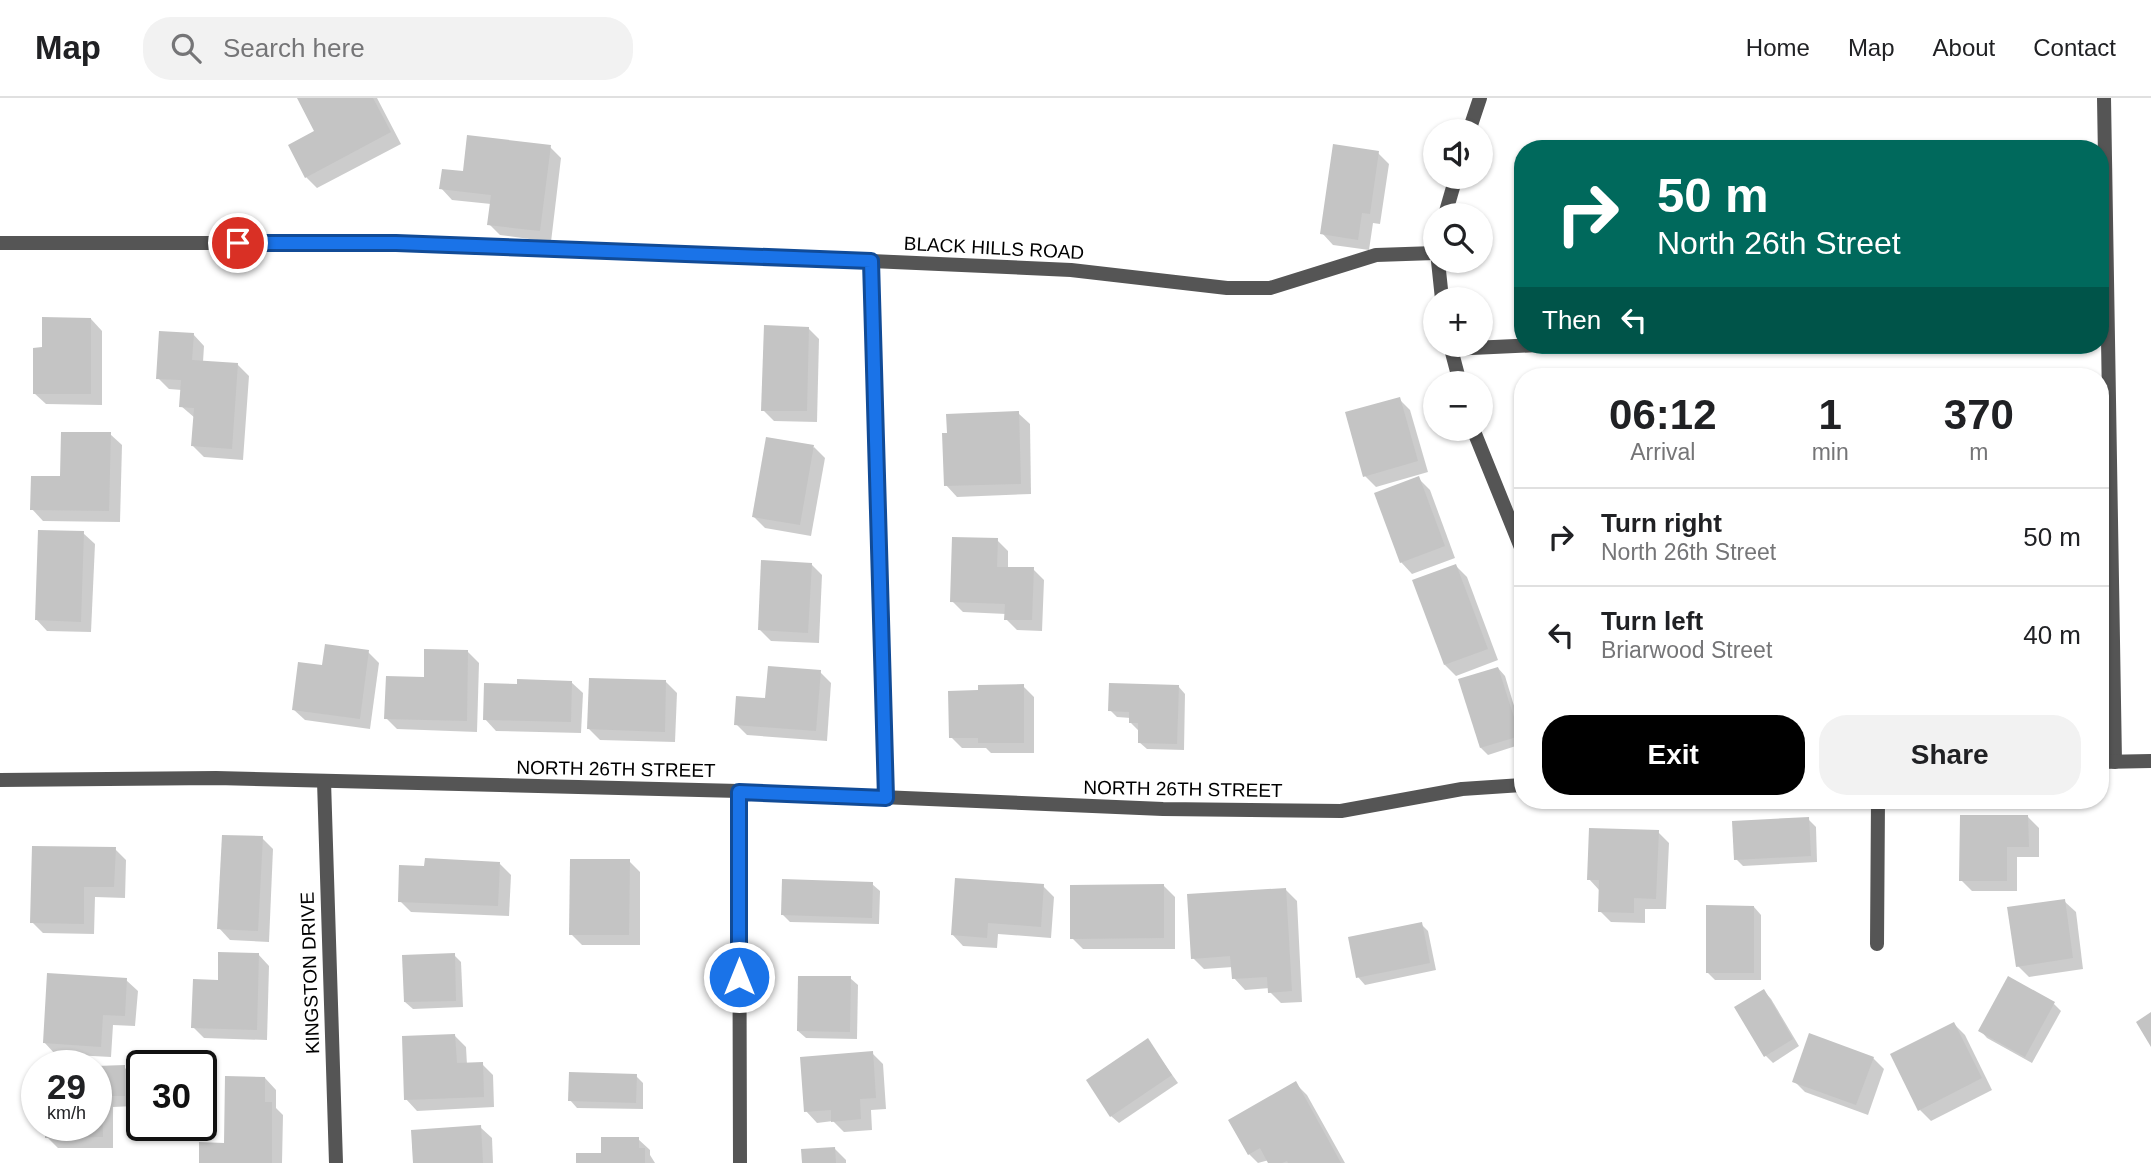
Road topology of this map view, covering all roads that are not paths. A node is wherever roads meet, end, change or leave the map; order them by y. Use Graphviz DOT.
graph roads {
  1 [pos="1480,98"];
  2 [pos="2104,98"];
  3 [pos="1473,119"];
  4 [pos="2104,140"];
  5 [pos="0,243"];
  6 [pos="1423,253"];
  7 [pos="871,261"];
  8 [pos="1493,346"];
  9 [pos="1514,346"];
  10 [pos="1478,441"];
  11 [pos="1514,530"];
  12 [pos="2151,761"];
  13 [pos="2109,762"];
  14 [pos="0,780"];
  15 [pos="324,781"];
  16 [pos="1514,786"];
  17 [pos="739,792"];
  18 [pos="886,798"];
  19 [pos="1878,809"];
  20 [pos="1877,944"];
  21 [pos="336,1163"];
  22 [pos="740,1163"];
  1 -- 3 [label="street"];
  2 -- 4 [label="street"];
  5 -- 7 [label="street, BLACK HILLS ROAD"];
  6 -- 7 [label="street, BLACK HILLS ROAD"];
  7 -- 18 [label="street"];
  8 -- 9 [label="street"];
  10 -- 11 [label="street"];
  12 -- 13 [label="street"];
  14 -- 15 [label="street, NORTH 26TH STREET"];
  15 -- 17 [label="street, NORTH 26TH STREET"];
  15 -- 21 [label="street, KINGSTON DRIVE"];
  16 -- 18 [label="street, NORTH 26TH STREET"];
  17 -- 18 [label="street, NORTH 26TH STREET"];
  17 -- 22 [label="street"];
  19 -- 20 [label="street"];
}
